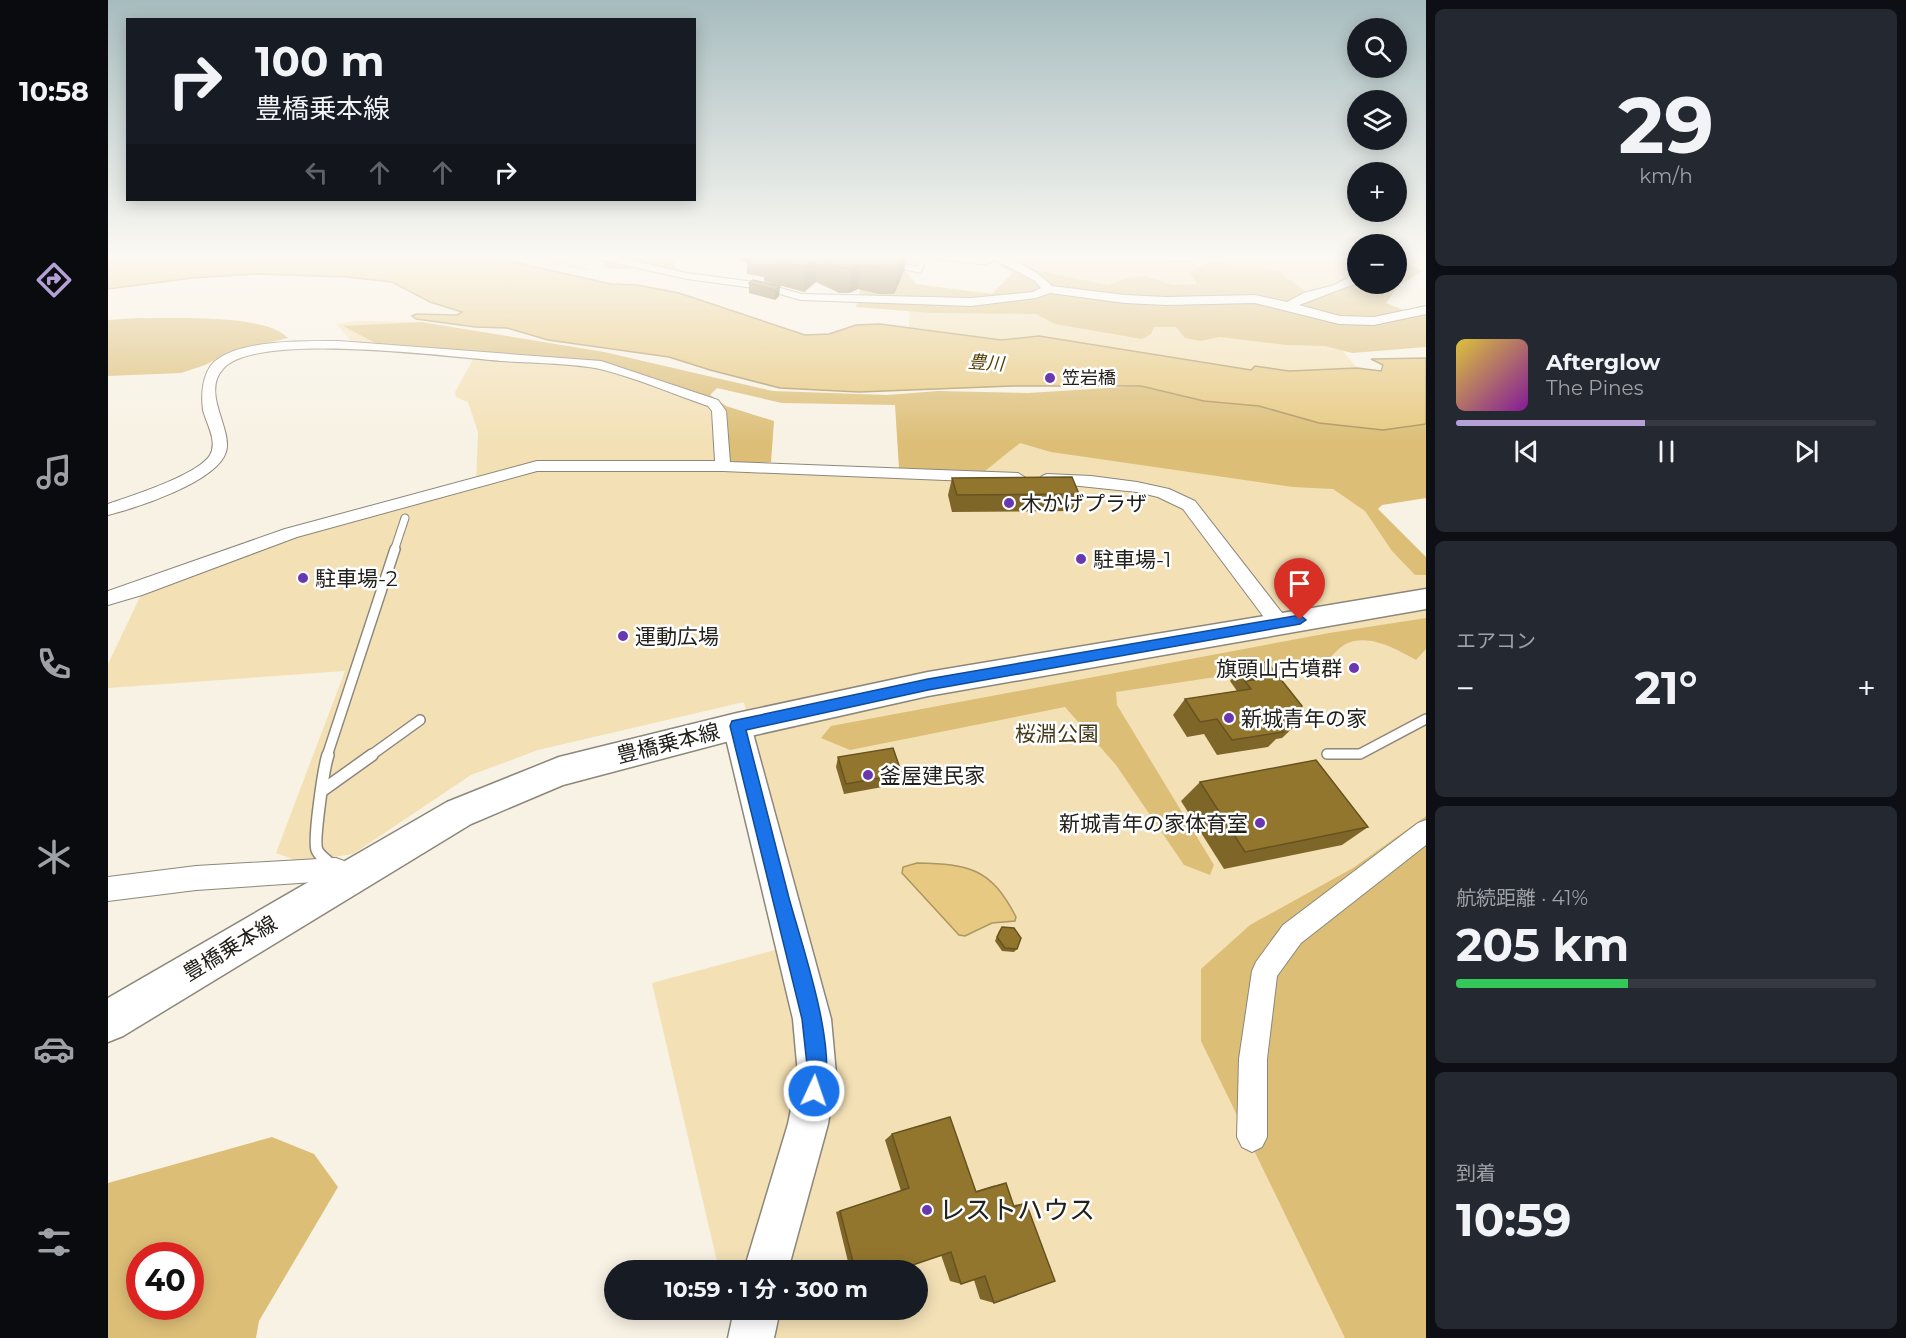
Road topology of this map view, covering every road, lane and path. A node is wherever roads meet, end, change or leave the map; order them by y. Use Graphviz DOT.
graph roads {
  1 [pos="1333,318"];
  2 [pos="1386,318"];
  3 [pos="723,466"];
  4 [pos="108,510"];
  5 [pos="405,518"];
  6 [pos="108,598"];
  7 [pos="1426,599"];
  8 [pos="1279,623"];
  9 [pos="1426,719"];
  10 [pos="420,720"];
  11 [pos="737,726"];
  12 [pos="1327,753"];
  13 [pos="323,790"];
  14 [pos="1426,831"];
  15 [pos="340,874"];
  16 [pos="108,889"];
  17 [pos="108,1021"];
  18 [pos="1252,1137"];
  19 [pos="769,1260"];
  20 [pos="756,1320"];
  21 [pos="751,1338"];
  1 -- 2 [label="street"];
  3 -- 4 [label="street"];
  3 -- 6 [label="street"];
  3 -- 8 [label="street"];
  5 -- 13 [label="lane"];
  7 -- 8 [label="main road, 豊橋乗本線"];
  8 -- 11 [label="main road, 豊橋乗本線"];
  9 -- 12 [label="lane"];
  10 -- 13 [label="lane"];
  11 -- 15 [label="main road, 豊橋乗本線"];
  11 -- 19 [label="street"];
  13 -- 15 [label="lane"];
  14 -- 18 [label="street"];
  15 -- 16 [label="street"];
  15 -- 17 [label="main road, 豊橋乗本線"];
  20 -- 21 [label="street"];
}
